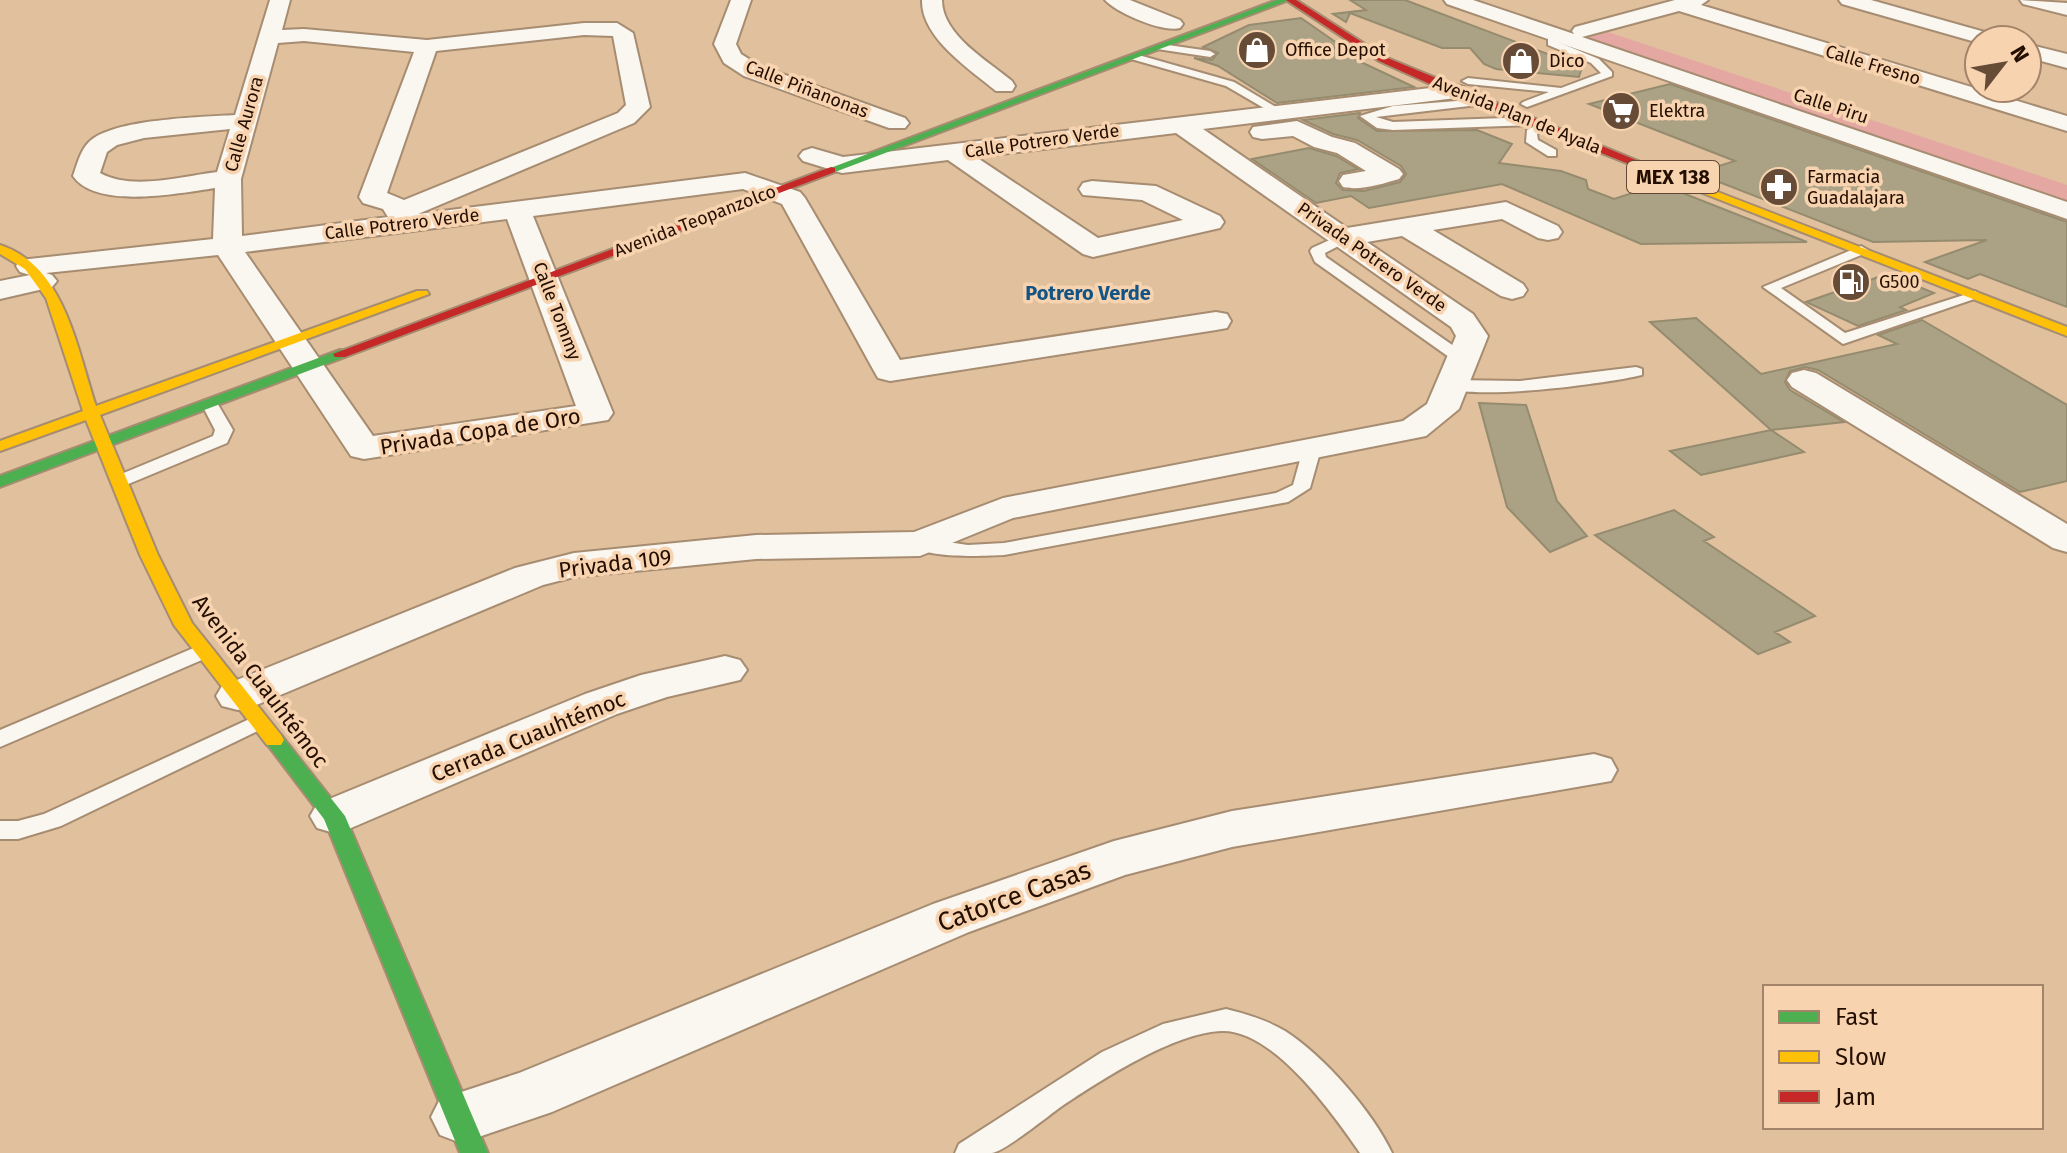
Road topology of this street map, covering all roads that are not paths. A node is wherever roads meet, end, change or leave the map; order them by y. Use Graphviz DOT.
graph roads {
  1 [pos="280,0"];
  2 [pos="741,0"];
  3 [pos="932,0"];
  4 [pos="1115,0"];
  5 [pos="1241,0"];
  6 [pos="1288,0"];
  7 [pos="1313,0"];
  8 [pos="1454,0"];
  9 [pos="1849,0"];
  10 [pos="2030,0"];
  11 [pos="1689,3"];
  12 [pos="2060,4"];
  13 [pos="1173,24"];
  14 [pos="1579,32"];
  15 [pos="1963,32"];
  16 [pos="269,37"];
  17 [pos="427,46"];
  18 [pos="1161,47"];
  19 [pos="1210,54"];
  20 [pos="2043,54"];
  21 [pos="1085,57"];
  22 [pos="1135,57"];
  23 [pos="2067,61"];
  24 [pos="1115,64"];
  25 [pos="1004,86"];
  26 [pos="1462,86"];
  27 [pos="1565,90"];
  28 [pos="977,95"];
  29 [pos="1482,102"];
  30 [pos="1278,112"];
  31 [pos="1534,117"];
  32 [pos="244,121"];
  33 [pos="904,121"];
  34 [pos="1178,123"];
  35 [pos="2067,124"];
  36 [pos="1890,126"];
  37 [pos="869,134"];
  38 [pos="1203,139"];
  39 [pos="954,153"];
  40 [pos="1552,153"];
  41 [pos="841,155"];
  42 [pos="805,159"];
  43 [pos="228,179"];
  44 [pos="745,181"];
  45 [pos="772,181"];
  46 [pos="1352,181"];
  47 [pos="1092,189"];
  48 [pos="1726,197"];
  49 [pos="1701,200"];
  50 [pos="517,210"];
  51 [pos="2067,211"];
  52 [pos="655,212"];
  53 [pos="402,218"];
  54 [pos="1409,228"];
  55 [pos="1548,232"];
  56 [pos="1345,237"];
  57 [pos="226,246"];
  58 [pos="0,249"];
  59 [pos="1861,250"];
  60 [pos="536,260"];
  61 [pos="36,273"];
  62 [pos="442,286"];
  63 [pos="0,290"];
  64 [pos="1512,290"];
  65 [pos="1975,296"];
  66 [pos="2067,314"];
  67 [pos="1216,321"];
  68 [pos="2067,332"];
  69 [pos="291,340"];
  70 [pos="311,367"];
  71 [pos="1636,372"];
  72 [pos="1804,380"];
  73 [pos="1452,384"];
  74 [pos="210,405"];
  75 [pos="91,413"];
  76 [pos="596,413"];
  77 [pos="106,443"];
  78 [pos="0,446"];
  79 [pos="120,481"];
  80 [pos="0,482"];
  81 [pos="2067,540"];
  82 [pos="203,651"];
  83 [pos="725,670"];
  84 [pos="248,709"];
  85 [pos="0,739"];
  86 [pos="1594,770"];
  87 [pos="334,816"];
  88 [pos="0,830"];
  89 [pos="468,1135"];
  90 [pos="970,1153"];
  91 [pos="1377,1153"];
  1 -- 16 [label="street, Calle Aurora"];
  2 -- 33 [label="street, Calle Piñanonas"];
  3 -- 25 [label="street"];
  4 -- 13 [label="street"];
  5 -- 13 [label="main road"];
  6 -- 18 [label="main road, Avenida Teopanzolco"];
  6 -- 26 [label="main road, Avenida Plan de Ayala / MEX 138"];
  7 -- 26 [label="main road, Avenida Plan de Ayala / MEX 138"];
  8 -- 14 [label="street"];
  9 -- 15 [label="street"];
  10 -- 12 [label="street"];
  11 -- 14 [label="street"];
  11 -- 35 [label="street, Calle Fresno"];
  13 -- 21 [label="main road"];
  14 -- 27 [label="lane"];
  14 -- 36 [label="street, Calle Piru"];
  14 -- 51 [label="street"];
  16 -- 17 [label="street"];
  16 -- 32 [label="street, Calle Aurora"];
  17 -- 53 [label="street"];
  17 -- 53 [label="street"];
  18 -- 19 [label="lane"];
  18 -- 22 [label="main road, Avenida Teopanzolco"];
  20 -- 23 [label="street"];
  21 -- 24 [label="main road"];
  21 -- 25 [label="main road"];
  22 -- 24 [label="main road, Avenida Teopanzolco"];
  22 -- 30 [label="lane"];
  24 -- 41 [label="main road, Avenida Teopanzolco"];
  25 -- 28 [label="main road"];
  26 -- 27 [label="lane"];
  26 -- 29 [label="main road, Avenida Plan de Ayala / MEX 138"];
  26 -- 30 [label="street, Calle Potrero Verde"];
  26 -- 31 [label="main road, Avenida Plan de Ayala / MEX 138"];
  27 -- 31 [label="lane"];
  29 -- 31 [label="main road, Avenida Plan de Ayala / MEX 138"];
  29 -- 31 [label="lane"];
  30 -- 34 [label="street, Calle Potrero Verde"];
  31 -- 40 [label="lane"];
  31 -- 48 [label="main road, Avenida Plan de Ayala / MEX 138"];
  31 -- 66 [label="main road, Avenida Plan de Ayala / MEX 138"];
  32 -- 43 [label="street, Calle Aurora"];
  32 -- 43 [label="street"];
  33 -- 37 [label="main road"];
  34 -- 38 [label="street"];
  34 -- 39 [label="street, Calle Potrero Verde"];
  38 -- 46 [label="street"];
  38 -- 56 [label="street, Privada Potrero Verde"];
  39 -- 41 [label="street, Calle Potrero Verde"];
  39 -- 47 [label="street"];
  41 -- 42 [label="street, Calle Potrero Verde"];
  41 -- 45 [label="main road, Avenida Teopanzolco"];
  43 -- 57 [label="street, Calle Aurora"];
  44 -- 45 [label="street, Calle Potrero Verde"];
  44 -- 50 [label="street, Calle Potrero Verde"];
  44 -- 52 [label="main road, Avenida Teopanzolco"];
  45 -- 60 [label="main road, Avenida Teopanzolco"];
  45 -- 67 [label="street, Calle Potrero Verde"];
  48 -- 49 [label="lane"];
  48 -- 59 [label="main road, Avenida Plan de Ayala / MEX 138"];
  50 -- 53 [label="street, Calle Potrero Verde"];
  50 -- 60 [label="street, Calle Tommy"];
  53 -- 57 [label="street, Calle Potrero Verde"];
  54 -- 55 [label="street"];
  54 -- 56 [label="street"];
  54 -- 64 [label="street"];
  56 -- 73 [label="street, Privada Potrero Verde"];
  57 -- 61 [label="street, Calle Potrero Verde"];
  57 -- 69 [label="street"];
  58 -- 61 [label="main road"];
  59 -- 65 [label="main road, Avenida Plan de Ayala / MEX 138"];
  59 -- 65 [label="lane"];
  60 -- 70 [label="main road, Avenida Teopanzolco"];
  60 -- 76 [label="street, Calle Tommy"];
  61 -- 63 [label="street, Calle Potrero Verde"];
  61 -- 75 [label="main road, Avenida Cuauhtémoc"];
  62 -- 69 [label="main road"];
  65 -- 68 [label="main road, Avenida Plan de Ayala / MEX 138"];
  69 -- 70 [label="street"];
  69 -- 75 [label="main road"];
  70 -- 74 [label="main road, Avenida Teopanzolco"];
  70 -- 76 [label="street, Privada Copa de Oro"];
  71 -- 73 [label="lane"];
  72 -- 81 [label="street"];
  73 -- 84 [label="street, Privada 109"];
  74 -- 77 [label="main road, Avenida Teopanzolco"];
  74 -- 79 [label="lane"];
  75 -- 77 [label="main road, Avenida Cuauhtémoc"];
  75 -- 78 [label="main road"];
  77 -- 79 [label="main road, Avenida Cuauhtémoc"];
  77 -- 80 [label="main road, Avenida Teopanzolco"];
  79 -- 82 [label="main road, Avenida Cuauhtémoc"];
  82 -- 84 [label="main road, Avenida Cuauhtémoc"];
  82 -- 85 [label="lane"];
  83 -- 87 [label="street, Cerrada Cuauhtémoc"];
  84 -- 87 [label="main road, Avenida Cuauhtémoc"];
  84 -- 88 [label="lane"];
  86 -- 89 [label="street, Catorce Casas"];
  87 -- 89 [label="main road, Avenida Cuauhtémoc"];
  90 -- 91 [label="lane"];
}
